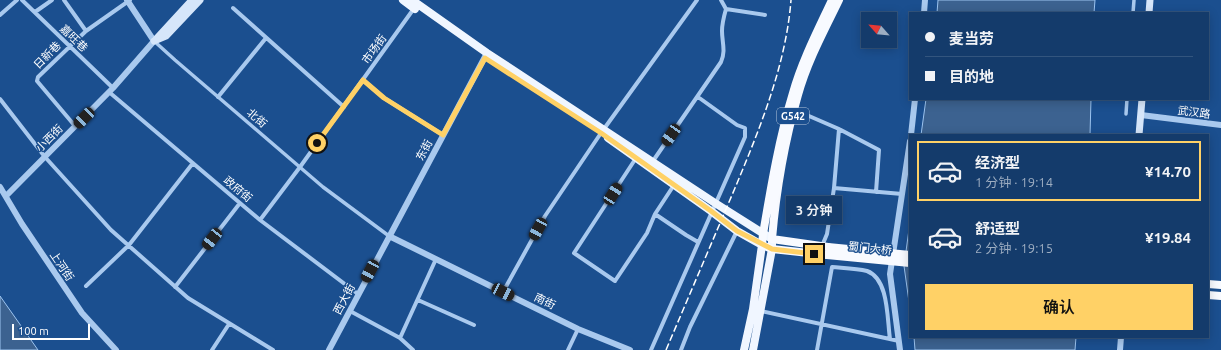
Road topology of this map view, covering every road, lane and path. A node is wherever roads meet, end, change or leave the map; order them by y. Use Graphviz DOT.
graph roads {
  1 [pos="17,0"];
  2 [pos="22,0"];
  3 [pos="52,0"];
  4 [pos="64,0"];
  5 [pos="192,0"];
  6 [pos="200,0"];
  7 [pos="403,0"];
  8 [pos="696,0"];
  9 [pos="721,0"];
  10 [pos="925,0"];
  11 [pos="1134,0"];
  12 [pos="1150,0"];
  13 [pos="128,1"];
  14 [pos="832,2"];
  15 [pos="415,4"];
  16 [pos="233,8"];
  17 [pos="726,9"];
  18 [pos="35,12"];
  19 [pos="924,12"];
  20 [pos="1133,12"];
  21 [pos="1148,12"];
  22 [pos="0,15"];
  23 [pos="764,15"];
  24 [pos="86,31"];
  25 [pos="266,38"];
  26 [pos="154,41"];
  27 [pos="69,46"];
  28 [pos="486,56"];
  29 [pos="363,80"];
  30 [pos="111,90"];
  31 [pos="218,97"];
  32 [pos="698,97"];
  33 [pos="0,99"];
  34 [pos="916,100"];
  35 [pos="1127,100"];
  36 [pos="1142,100"];
  37 [pos="344,106"];
  38 [pos="1126,114"];
  39 [pos="1141,115"];
  40 [pos="808,116"];
  41 [pos="1221,125"];
  42 [pos="75,126"];
  43 [pos="839,129"];
  44 [pos="603,131"];
  45 [pos="911,134"];
  46 [pos="1139,134"];
  47 [pos="443,135"];
  48 [pos="909,148"];
  49 [pos="45,157"];
  50 [pos="636,158"];
  51 [pos="653,161"];
  52 [pos="193,163"];
  53 [pos="300,167"];
  54 [pos="674,184"];
  55 [pos="0,187"];
  56 [pos="834,188"];
  57 [pos="876,192"];
  58 [pos="902,194"];
  59 [pos="6,196"];
  60 [pos="240,203"];
  61 [pos="715,203"];
  62 [pos="711,211"];
  63 [pos="655,214"];
  64 [pos="260,220"];
  65 [pos="737,231"];
  66 [pos="763,234"];
  67 [pos="389,236"];
  68 [pos="772,239"];
  69 [pos="698,242"];
  70 [pos="129,245"];
  71 [pos="762,245"];
  72 [pos="772,249"];
  73 [pos="826,249"];
  74 [pos="909,255"];
  75 [pos="436,259"];
  76 [pos="909,263"];
  77 [pos="1209,284"];
  78 [pos="1221,285"];
  79 [pos="86,286"];
  80 [pos="175,287"];
  81 [pos="503,292"];
  82 [pos="358,294"];
  83 [pos="1209,295"];
  84 [pos="1221,296"];
  85 [pos="418,300"];
  86 [pos="350,311"];
  87 [pos="761,311"];
  88 [pos="229,324"];
  89 [pos="822,324"];
  90 [pos="474,325"];
  91 [pos="578,329"];
  92 [pos="400,338"];
  93 [pos="1121,338"];
  94 [pos="890,339"];
  95 [pos="899,341"];
  96 [pos="116,350"];
  97 [pos="212,350"];
  98 [pos="273,350"];
  99 [pos="329,350"];
  100 [pos="413,350"];
  101 [pos="568,350"];
  102 [pos="630,350"];
  103 [pos="651,350"];
  104 [pos="680,350"];
  105 [pos="744,350"];
  106 [pos="753,350"];
  107 [pos="817,350"];
  108 [pos="900,350"];
  109 [pos="1120,350"];
  1 -- 22 [label="street"];
  2 -- 18 [label="street, 嘉旺巷"];
  3 -- 18 [label="street"];
  4 -- 24 [label="street"];
  5 -- 26 [label="main road"];
  6 -- 26 [label="main road"];
  7 -- 15 [label="main road"];
  8 -- 44 [label="street"];
  9 -- 17 [label="street"];
  10 -- 19 [label="street"];
  11 -- 20 [label="street"];
  12 -- 21 [label="main road"];
  13 -- 24 [label="street, 日新巷"];
  13 -- 26 [label="street, 北街"];
  14 -- 66 [label="highway, G542"];
  14 -- 68 [label="highway, G542"];
  15 -- 28 [label="main road"];
  15 -- 29 [label="street, 市场街"];
  16 -- 25 [label="street"];
  17 -- 23 [label="street"];
  17 -- 32 [label="street"];
  18 -- 27 [label="street, 嘉旺巷"];
  24 -- 27 [label="street, 日新巷"];
  25 -- 31 [label="street"];
  25 -- 37 [label="street"];
  26 -- 30 [label="street, 小西街"];
  26 -- 31 [label="street, 北街"];
  27 -- 30 [label="street, 嘉旺巷"];
  27 -- 42 [label="street, 日新巷"];
  28 -- 44 [label="main road"];
  28 -- 47 [label="street, 东街"];
  29 -- 37 [label="street, 市场街"];
  29 -- 47 [label="street"];
  30 -- 42 [label="street, 小西街"];
  30 -- 52 [label="street, 政府街"];
  31 -- 53 [label="street, 北街"];
  32 -- 51 [label="street"];
  32 -- 61 [label="street"];
  33 -- 49 [label="street"];
  34 -- 45 [label="street"];
  35 -- 38 [label="street"];
  36 -- 39 [label="main road"];
  37 -- 53 [label="street, 市场街"];
  39 -- 41 [label="street, 武汉路"];
  39 -- 46 [label="main road"];
  40 -- 43 [label="street"];
  42 -- 49 [label="street, 小西街"];
  43 -- 56 [label="street"];
  43 -- 57 [label="street"];
  44 -- 50 [label="main road"];
  44 -- 51 [label="main road"];
  44 -- 81 [label="street"];
  47 -- 67 [label="street, 东街"];
  48 -- 58 [label="street"];
  49 -- 59 [label="street, 小西街"];
  49 -- 70 [label="street"];
  50 -- 54 [label="main road"];
  50 -- 63 [label="street"];
  51 -- 61 [label="main road"];
  52 -- 60 [label="street, 政府街"];
  52 -- 70 [label="street"];
  53 -- 64 [label="street, 市场街"];
  53 -- 67 [label="street, 北街"];
  54 -- 62 [label="main road"];
  54 -- 63 [label="street"];
  55 -- 59 [label="street, 上河街"];
  56 -- 57 [label="street"];
  56 -- 73 [label="street"];
  57 -- 58 [label="street"];
  58 -- 95 [label="street"];
  59 -- 96 [label="street, 上河街"];
  60 -- 64 [label="street, 政府街"];
  60 -- 80 [label="street"];
  61 -- 62 [label="street"];
  61 -- 66 [label="main road"];
  62 -- 65 [label="main road"];
  62 -- 69 [label="street"];
  63 -- 69 [label="street"];
  64 -- 82 [label="street, 政府街"];
  65 -- 71 [label="main road"];
  65 -- 104 [label="street"];
  66 -- 68 [label="main road"];
  66 -- 71 [label="highway, G542"];
  67 -- 75 [label="street, 南街"];
  67 -- 82 [label="street, 西大街"];
  68 -- 72 [label="main road"];
  68 -- 73 [label="highway"];
  69 -- 103 [label="street"];
  70 -- 79 [label="street"];
  70 -- 80 [label="street"];
  71 -- 72 [label="highway"];
  71 -- 105 [label="main road"];
  72 -- 73 [label="highway"];
  72 -- 87 [label="main road"];
  73 -- 74 [label="highway, 蜀门大桥, bridge"];
  73 -- 76 [label="highway, 蜀门大桥, bridge"];
  75 -- 81 [label="street, 南街"];
  75 -- 85 [label="street"];
  77 -- 78 [label="highway"];
  80 -- 88 [label="street"];
  81 -- 91 [label="street, 南街"];
  82 -- 86 [label="street, 西大街"];
  83 -- 84 [label="highway"];
  85 -- 90 [label="street"];
  85 -- 92 [label="street"];
  86 -- 92 [label="street"];
  86 -- 99 [label="street, 西大街"];
  87 -- 89 [label="street"];
  87 -- 106 [label="main road"];
  88 -- 97 [label="street"];
  88 -- 98 [label="street"];
  89 -- 94 [label="street"];
  89 -- 94 [label="street"];
  89 -- 107 [label="street"];
  91 -- 101 [label="street"];
  91 -- 102 [label="street, 南街"];
  92 -- 100 [label="street"];
  93 -- 109 [label="street"];
  94 -- 95 [label="street"];
  95 -- 108 [label="street"];
}
